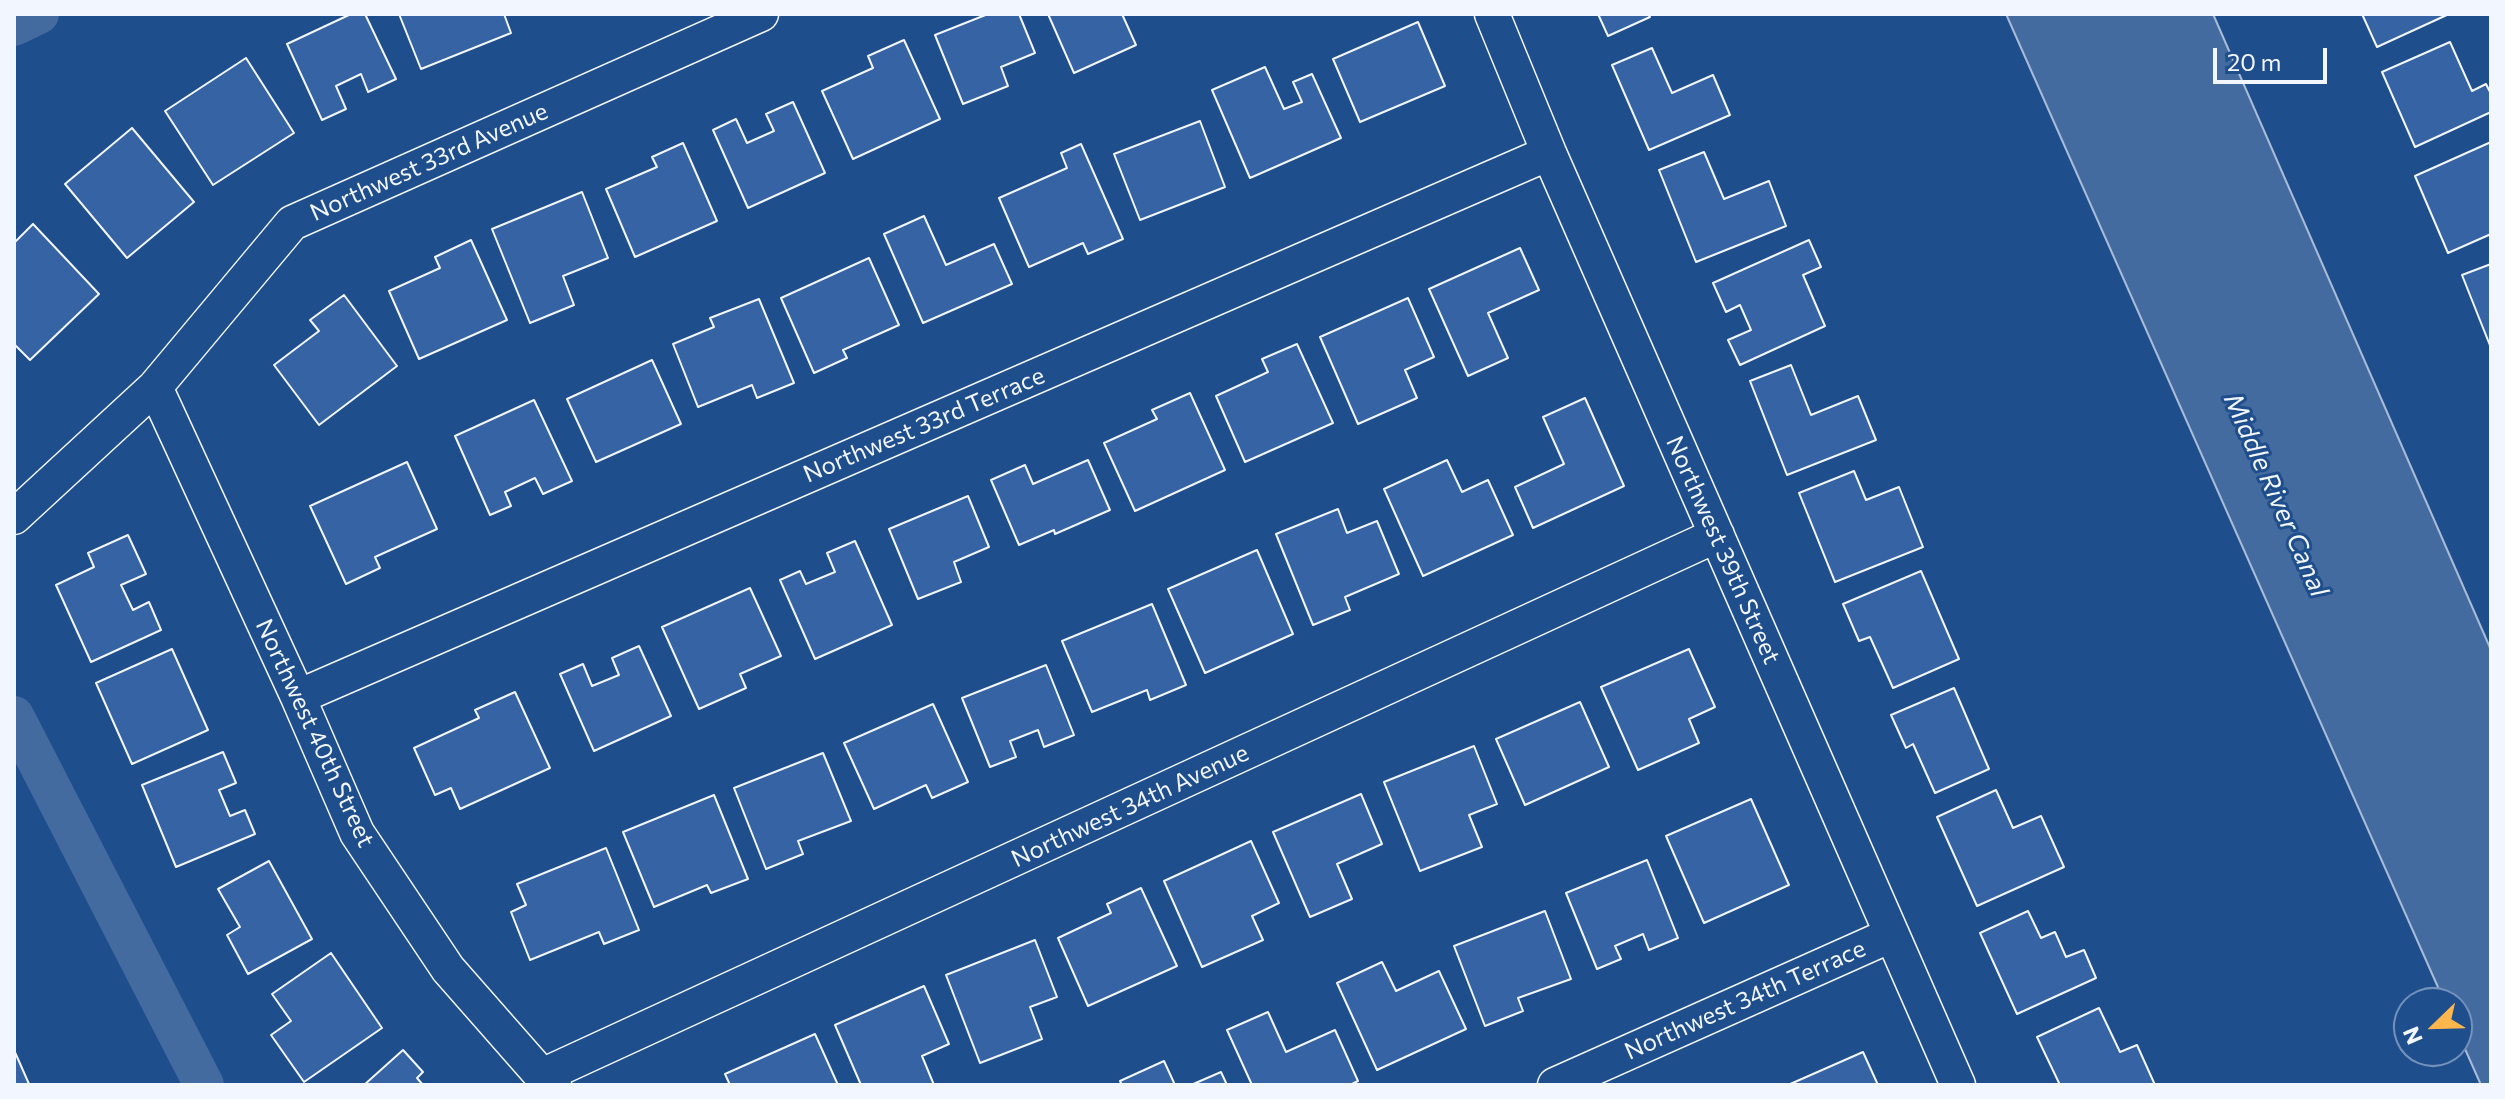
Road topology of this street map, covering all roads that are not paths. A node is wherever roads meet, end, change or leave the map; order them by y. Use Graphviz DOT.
graph roads {
  1 [pos="761,14"];
  2 [pos="1492,14"];
  3 [pos="1549,153"];
  4 [pos="155,387"];
  5 [pos="14,517"];
  6 [pos="1717,535"];
  7 [pos="298,697"];
  8 [pos="1891,935"];
  9 [pos="548,1081"];
  10 [pos="1555,1085"];
  11 [pos="1958,1085"];
  1 -- 4 [label="street, Northwest 33rd Avenue"];
  2 -- 3 [label="street, Northwest 39th Street"];
  3 -- 6 [label="street, Northwest 39th Street"];
  3 -- 7 [label="street, Northwest 33rd Terrace"];
  4 -- 5 [label="street, Northwest 33rd Avenue"];
  4 -- 7 [label="street, Northwest 40th Street"];
  6 -- 8 [label="street, Northwest 39th Street"];
  6 -- 9 [label="street, Northwest 34th Avenue"];
  7 -- 9 [label="street, Northwest 40th Street"];
  8 -- 10 [label="street, Northwest 34th Terrace"];
  8 -- 11 [label="street, Northwest 39th Street"];
}
